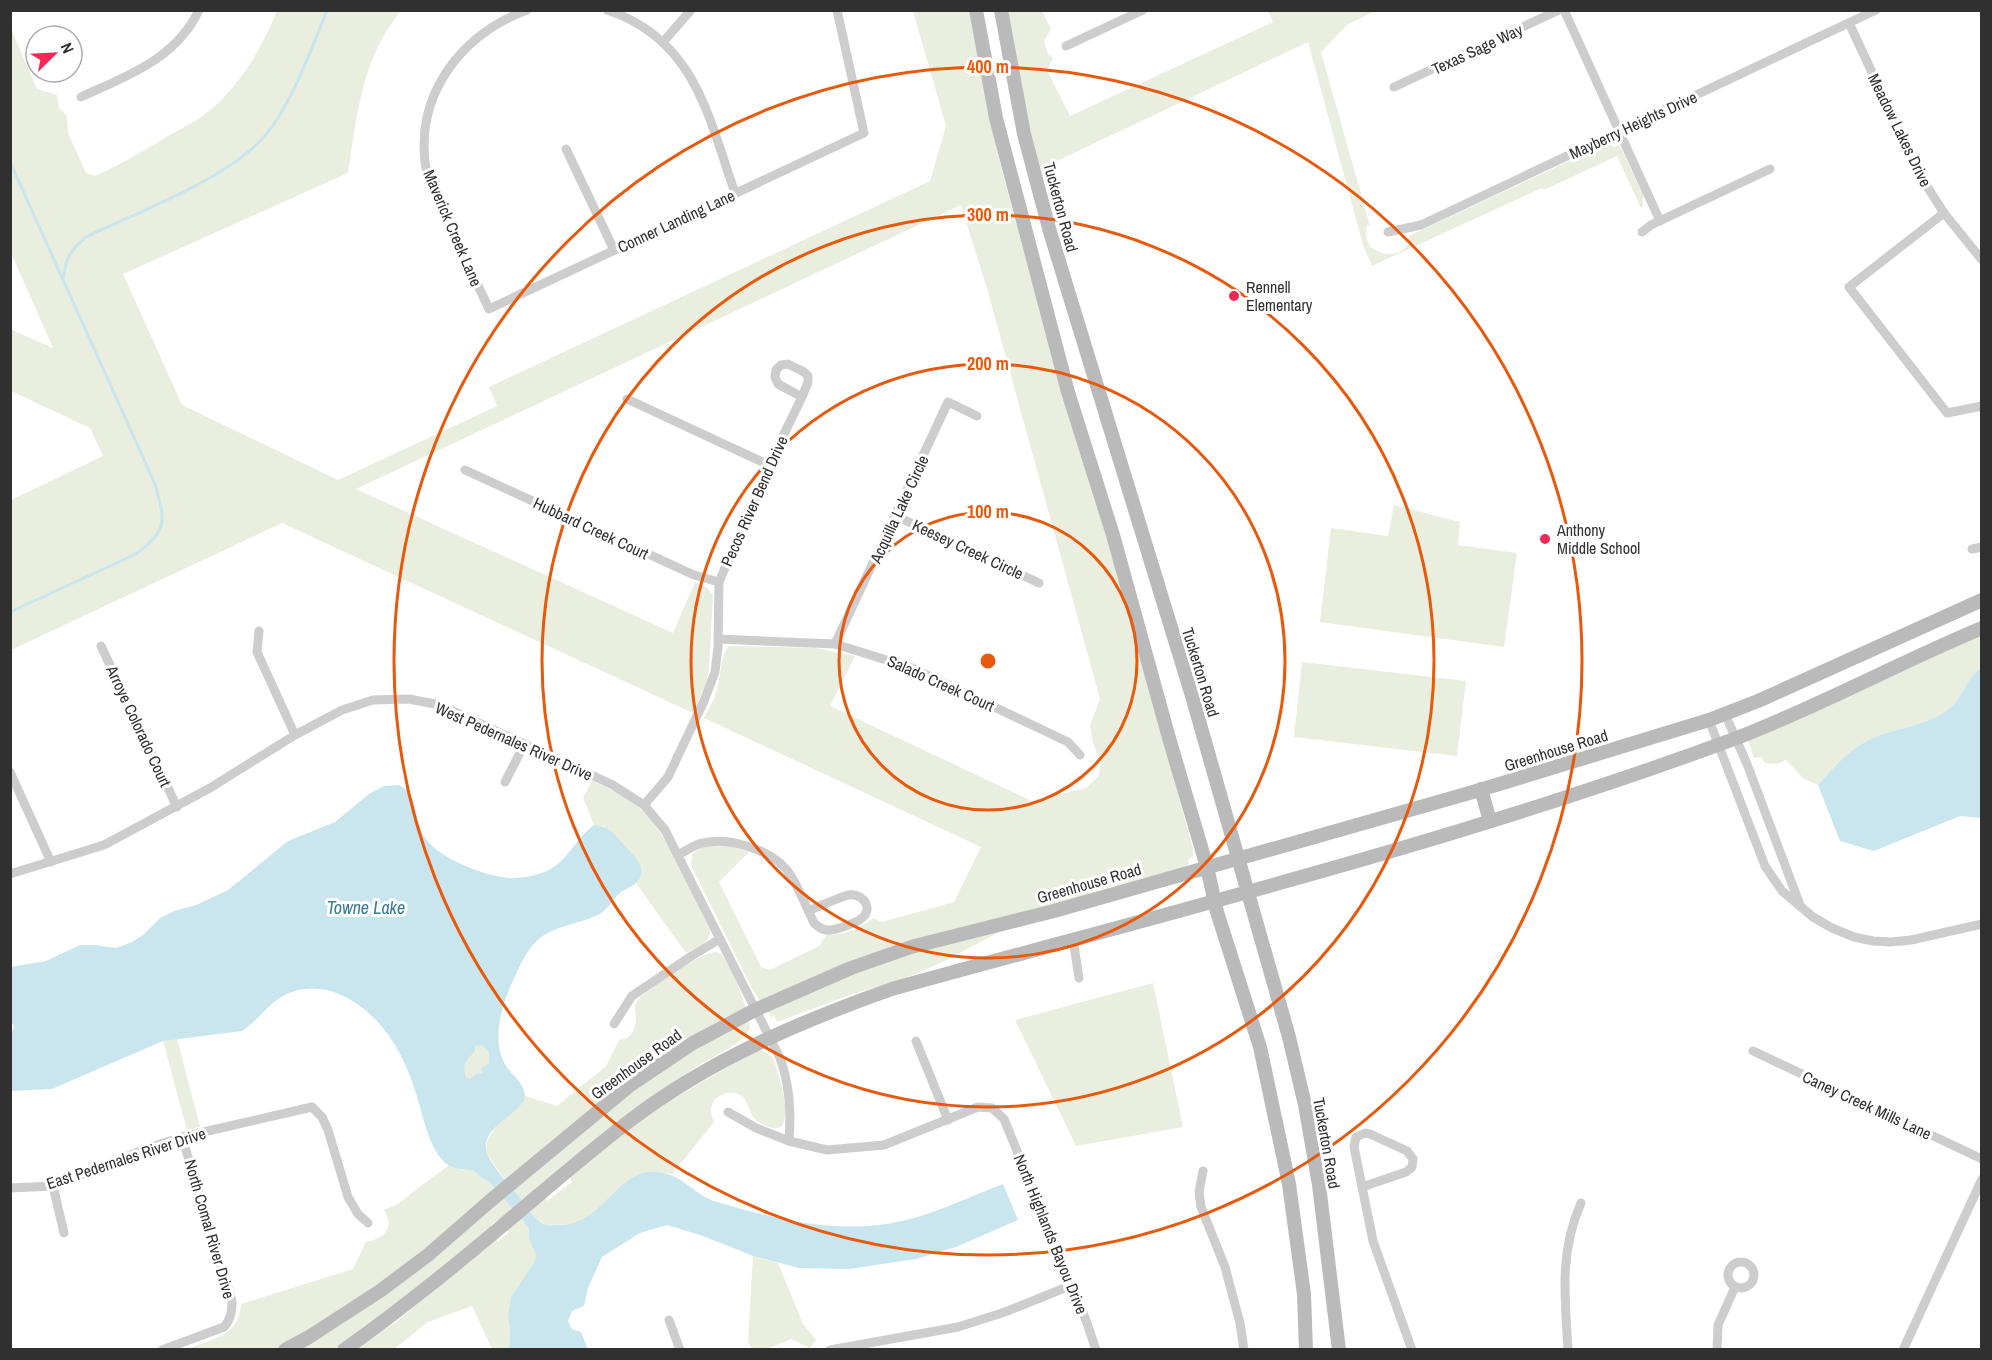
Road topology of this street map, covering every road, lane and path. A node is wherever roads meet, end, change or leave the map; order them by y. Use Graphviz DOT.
graph roads {
  1 [pos="198,10"];
  2 [pos="527,10"];
  3 [pos="607,10"];
  4 [pos="691,10"];
  5 [pos="837,10"];
  6 [pos="976,10"];
  7 [pos="1001,10"];
  8 [pos="1143,10"];
  9 [pos="1559,10"];
  10 [pos="1564,10"];
  11 [pos="1876,10"];
  12 [pos="1849,23"];
  13 [pos="663,42"];
  14 [pos="1066,46"];
  15 [pos="1394,87"];
  16 [pos="81,97"];
  17 [pos="1619,131"];
  18 [pos="566,149"];
  19 [pos="1770,169"];
  20 [pos="735,193"];
  21 [pos="1944,213"];
  22 [pos="1046,217"];
  23 [pos="1660,221"];
  24 [pos="1024,222"];
  25 [pos="1388,232"];
  26 [pos="1642,232"];
  27 [pos="614,250"];
  28 [pos="1982,260"];
  29 [pos="489,309"];
  30 [pos="802,397"];
  31 [pos="627,399"];
  32 [pos="1982,406"];
  33 [pos="977,416"];
  34 [pos="769,465"];
  35 [pos="465,470"];
  36 [pos="896,516"];
  37 [pos="719,582"];
  38 [pos="1039,582"];
  39 [pos="1982,600"];
  40 [pos="1963,608"];
  41 [pos="1978,629"];
  42 [pos="259,631"];
  43 [pos="718,639"];
  44 [pos="835,644"];
  45 [pos="101,646"];
  46 [pos="1725,714"];
  47 [pos="1709,720"];
  48 [pos="295,735"];
  49 [pos="1736,738"];
  50 [pos="1718,744"];
  51 [pos="525,745"];
  52 [pos="1080,755"];
  53 [pos="10,772"];
  54 [pos="505,782"];
  55 [pos="1482,789"];
  56 [pos="644,804"];
  57 [pos="177,807"];
  58 [pos="1490,821"];
  59 [pos="1773,835"];
  60 [pos="1756,841"];
  61 [pos="678,855"];
  62 [pos="1238,858"];
  63 [pos="51,862"];
  64 [pos="1207,867"];
  65 [pos="10,874"];
  66 [pos="1246,892"];
  67 [pos="1215,900"];
  68 [pos="1801,905"];
  69 [pos="808,912"];
  70 [pos="1982,924"];
  71 [pos="720,939"];
  72 [pos="1073,939"];
  73 [pos="1079,978"];
  74 [pos="755,1010"];
  75 [pos="614,1024"];
  76 [pos="769,1037"];
  77 [pos="916,1041"];
  78 [pos="1753,1051"];
  79 [pos="728,1112"];
  80 [pos="948,1120"];
  81 [pos="182,1137"];
  82 [pos="789,1141"];
  83 [pos="1982,1159"];
  84 [pos="1203,1171"];
  85 [pos="1982,1179"];
  86 [pos="53,1186"];
  87 [pos="10,1188"];
  88 [pos="1362,1188"];
  89 [pos="1581,1203"];
  90 [pos="368,1223"];
  91 [pos="64,1233"];
  92 [pos="1072,1285"];
  93 [pos="1735,1287"];
  94 [pos="669,1320"];
  95 [pos="286,1349"];
  96 [pos="830,1349"];
  97 [pos="162,1350"];
  98 [pos="344,1350"];
  99 [pos="680,1350"];
  100 [pos="1096,1350"];
  101 [pos="1244,1350"];
  102 [pos="1306,1350"];
  103 [pos="1339,1350"];
  104 [pos="1412,1350"];
  105 [pos="1568,1350"];
  106 [pos="1718,1350"];
  107 [pos="1903,1350"];
  1 -- 16 [label="street"];
  2 -- 29 [label="street, Maverick Creek Lane"];
  3 -- 13 [label="street"];
  4 -- 13 [label="street"];
  5 -- 20 [label="street, Conner Landing Lane"];
  6 -- 24 [label="main road"];
  7 -- 22 [label="main road, Tuckerton Road"];
  8 -- 14 [label="street"];
  9 -- 15 [label="street, Texas Sage Way"];
  10 -- 17 [label="street"];
  11 -- 12 [label="street, Mayberry Heights Drive"];
  12 -- 17 [label="street, Mayberry Heights Drive"];
  12 -- 21 [label="street, Meadow Lakes Drive"];
  13 -- 20 [label="street"];
  17 -- 23 [label="street"];
  17 -- 25 [label="street, Mayberry Heights Drive"];
  18 -- 27 [label="street"];
  19 -- 23 [label="street"];
  20 -- 27 [label="street, Conner Landing Lane"];
  21 -- 28 [label="street, Meadow Lakes Drive"];
  21 -- 32 [label="street"];
  22 -- 24 [label="main road"];
  22 -- 62 [label="main road, Tuckerton Road"];
  23 -- 26 [label="street"];
  24 -- 64 [label="main road"];
  27 -- 29 [label="street, Conner Landing Lane"];
  30 -- 34 [label="street, Pecos River Bend Drive"];
  31 -- 34 [label="street"];
  33 -- 36 [label="street, Acquilla Lake Circle"];
  34 -- 37 [label="street, Pecos River Bend Drive"];
  35 -- 37 [label="street, Hubbard Creek Court"];
  36 -- 38 [label="street, Keesey Creek Circle"];
  36 -- 44 [label="street, Acquilla Lake Circle"];
  37 -- 43 [label="street, Pecos River Bend Drive"];
  39 -- 40 [label="main road, Greenhouse Road"];
  40 -- 41 [label="main road"];
  40 -- 46 [label="main road, Greenhouse Road"];
  41 -- 49 [label="main road"];
  42 -- 48 [label="street"];
  43 -- 44 [label="street, Salado Creek Court"];
  43 -- 56 [label="street, Pecos River Bend Drive"];
  44 -- 52 [label="street, Salado Creek Court"];
  45 -- 57 [label="street, Arroye Colorado Court"];
  46 -- 47 [label="main road, Greenhouse Road"];
  46 -- 49 [label="street"];
  47 -- 50 [label="street"];
  47 -- 55 [label="main road, Greenhouse Road"];
  48 -- 51 [label="street, West Pedernales River Drive"];
  48 -- 57 [label="street, West Pedernales River Drive"];
  49 -- 50 [label="main road"];
  49 -- 59 [label="street"];
  50 -- 58 [label="main road"];
  50 -- 60 [label="street"];
  51 -- 54 [label="street"];
  51 -- 56 [label="street, West Pedernales River Drive"];
  53 -- 63 [label="street"];
  55 -- 58 [label="main road"];
  55 -- 62 [label="main road, Greenhouse Road"];
  56 -- 61 [label="street, West Pedernales River Drive"];
  57 -- 63 [label="street, West Pedernales River Drive"];
  58 -- 66 [label="main road"];
  59 -- 60 [label="street"];
  59 -- 68 [label="street"];
  60 -- 68 [label="street"];
  61 -- 69 [label="street"];
  61 -- 71 [label="street, West Pedernales River Drive"];
  62 -- 64 [label="main road, Greenhouse Road"];
  62 -- 66 [label="main road, Tuckerton Road"];
  63 -- 65 [label="street, West Pedernales River Drive"];
  64 -- 67 [label="main road"];
  64 -- 74 [label="main road, Greenhouse Road"];
  66 -- 67 [label="main road"];
  66 -- 103 [label="main road, Tuckerton Road"];
  67 -- 72 [label="main road"];
  67 -- 102 [label="main road"];
  68 -- 70 [label="street"];
  69 -- 69 [label="street"];
  71 -- 74 [label="street, West Pedernales River Drive"];
  71 -- 75 [label="street"];
  72 -- 73 [label="street"];
  72 -- 76 [label="main road"];
  74 -- 76 [label="street, West Pedernales River Drive"];
  74 -- 95 [label="main road, Greenhouse Road"];
  76 -- 82 [label="street, West Pedernales River Drive"];
  76 -- 98 [label="main road"];
  77 -- 80 [label="street"];
  78 -- 83 [label="street, Caney Creek Mills Lane"];
  79 -- 82 [label="street"];
  80 -- 82 [label="street"];
  80 -- 92 [label="street, North Highlands Bayou Drive"];
  81 -- 86 [label="street, East Pedernales River Drive"];
  81 -- 90 [label="street, East Pedernales River Drive"];
  81 -- 97 [label="street, North Comal River Drive"];
  84 -- 101 [label="street"];
  85 -- 107 [label="street"];
  86 -- 87 [label="street, East Pedernales River Drive"];
  86 -- 91 [label="street"];
  88 -- 88 [label="street"];
  88 -- 104 [label="street"];
  89 -- 105 [label="street"];
  92 -- 96 [label="street"];
  92 -- 100 [label="street, North Highlands Bayou Drive"];
  93 -- 106 [label="street"];
  94 -- 99 [label="street"];
}
